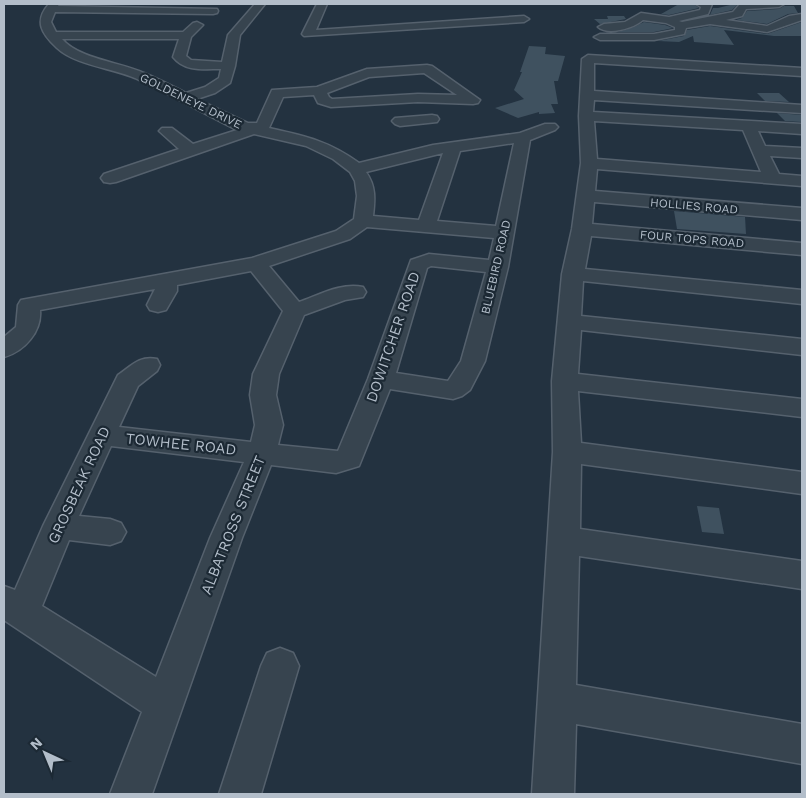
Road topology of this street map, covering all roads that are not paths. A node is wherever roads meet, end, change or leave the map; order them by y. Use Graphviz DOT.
graph roads {
  1 [pos="260,4"];
  2 [pos="322,4"];
  3 [pos="779,4"];
  4 [pos="784,4"];
  5 [pos="761,5"];
  6 [pos="216,7"];
  7 [pos="706,9"];
  8 [pos="798,17"];
  9 [pos="51,18"];
  10 [pos="669,20"];
  11 [pos="180,22"];
  12 [pos="199,23"];
  13 [pos="740,25"];
  14 [pos="681,26"];
  15 [pos="521,32"];
  16 [pos="186,36"];
  17 [pos="98,50"];
  18 [pos="78,55"];
  19 [pos="229,66"];
  20 [pos="385,72"];
  21 [pos="802,72"];
  22 [pos="319,91"];
  23 [pos="589,91"];
  24 [pos="185,98"];
  25 [pos="418,98"];
  26 [pos="802,109"];
  27 [pos="432,118"];
  28 [pos="400,121"];
  29 [pos="748,126"];
  30 [pos="550,127"];
  31 [pos="802,129"];
  32 [pos="254,130"];
  33 [pos="167,132"];
  34 [pos="523,137"];
  35 [pos="453,147"];
  36 [pos="760,150"];
  37 [pos="191,151"];
  38 [pos="802,153"];
  39 [pos="588,162"];
  40 [pos="356,169"];
  41 [pos="110,178"];
  42 [pos="772,178"];
  43 [pos="802,181"];
  44 [pos="585,196"];
  45 [pos="747,210"];
  46 [pos="802,214"];
  47 [pos="362,221"];
  48 [pos="426,227"];
  49 [pos="582,229"];
  50 [pos="505,233"];
  51 [pos="751,244"];
  52 [pos="802,249"];
  53 [pos="256,264"];
  54 [pos="498,267"];
  55 [pos="573,274"];
  56 [pos="166,281"];
  57 [pos="356,292"];
  58 [pos="802,296"];
  59 [pos="158,305"];
  60 [pos="295,311"];
  61 [pos="570,322"];
  62 [pos="802,347"];
  63 [pos="4,349"];
  64 [pos="148,365"];
  65 [pos="382,379"];
  66 [pos="565,381"];
  67 [pos="802,408"];
  68 [pos="102,435"];
  69 [pos="567,452"];
  70 [pos="262,453"];
  71 [pos="349,458"];
  72 [pos="802,483"];
  73 [pos="59,526"];
  74 [pos="110,532"];
  75 [pos="564,540"];
  76 [pos="802,575"];
  77 [pos="13,607"];
  78 [pos="280,666"];
  79 [pos="556,701"];
  80 [pos="165,704"];
  81 [pos="802,744"];
  82 [pos="131,794"];
  83 [pos="240,794"];
  84 [pos="553,794"];
  1 -- 19 [label="street"];
  2 -- 15 [label="street"];
  3 -- 5 [label="street"];
  4 -- 8 [label="street"];
  5 -- 7 [label="street"];
  5 -- 13 [label="street"];
  6 -- 9 [label="street"];
  6 -- 12 [label="street"];
  7 -- 10 [label="street"];
  7 -- 13 [label="street"];
  7 -- 14 [label="street"];
  8 -- 13 [label="street"];
  9 -- 16 [label="street"];
  9 -- 18 [label="street, GOLDENEYE DRIVE"];
  10 -- 14 [label="street"];
  10 -- 14 [label="street"];
  11 -- 12 [label="street"];
  12 -- 16 [label="street"];
  16 -- 19 [label="street"];
  17 -- 18 [label="street"];
  18 -- 24 [label="street, GOLDENEYE DRIVE"];
  19 -- 24 [label="street"];
  20 -- 22 [label="street"];
  20 -- 25 [label="street"];
  20 -- 25 [label="street"];
  21 -- 23 [label="street"];
  22 -- 25 [label="street"];
  22 -- 32 [label="street"];
  23 -- 26 [label="street"];
  23 -- 29 [label="street"];
  23 -- 39 [label="street"];
  24 -- 32 [label="street, GOLDENEYE DRIVE"];
  27 -- 28 [label="street"];
  29 -- 31 [label="street"];
  29 -- 36 [label="street"];
  30 -- 34 [label="street"];
  32 -- 37 [label="street"];
  32 -- 40 [label="street, GOLDENEYE DRIVE"];
  33 -- 37 [label="street"];
  34 -- 35 [label="street"];
  34 -- 50 [label="street, BLUEBIRD ROAD"];
  35 -- 40 [label="street"];
  35 -- 48 [label="street"];
  36 -- 38 [label="street"];
  36 -- 42 [label="street"];
  37 -- 41 [label="street"];
  39 -- 42 [label="street"];
  39 -- 44 [label="street"];
  40 -- 47 [label="street"];
  42 -- 43 [label="street"];
  44 -- 45 [label="street, HOLLIES ROAD"];
  44 -- 49 [label="street"];
  45 -- 46 [label="street, HOLLIES ROAD"];
  45 -- 51 [label="street"];
  47 -- 48 [label="street"];
  47 -- 53 [label="street"];
  48 -- 50 [label="street"];
  49 -- 51 [label="street, FOUR TOPS ROAD"];
  49 -- 55 [label="street"];
  50 -- 54 [label="street, BLUEBIRD ROAD"];
  51 -- 52 [label="street, FOUR TOPS ROAD"];
  53 -- 56 [label="street"];
  53 -- 60 [label="street"];
  54 -- 65 [label="street, DOWITCHER ROAD"];
  54 -- 65 [label="street, BLUEBIRD ROAD"];
  55 -- 58 [label="street"];
  55 -- 61 [label="street"];
  56 -- 59 [label="street"];
  56 -- 63 [label="street"];
  57 -- 60 [label="street"];
  60 -- 70 [label="street, ALBATROSS STREET"];
  61 -- 62 [label="street"];
  61 -- 66 [label="street"];
  64 -- 68 [label="street, GROSBEAK ROAD"];
  65 -- 71 [label="street, DOWITCHER ROAD"];
  66 -- 67 [label="street"];
  66 -- 69 [label="street"];
  68 -- 70 [label="street, TOWHEE ROAD"];
  68 -- 73 [label="street, GROSBEAK ROAD"];
  69 -- 72 [label="street"];
  69 -- 75 [label="street"];
  70 -- 71 [label="street, TOWHEE ROAD"];
  70 -- 80 [label="street, ALBATROSS STREET"];
  73 -- 74 [label="street"];
  73 -- 77 [label="street, GROSBEAK ROAD"];
  75 -- 76 [label="street"];
  75 -- 79 [label="street"];
  77 -- 80 [label="street"];
  78 -- 83 [label="street"];
  79 -- 81 [label="street"];
  79 -- 84 [label="street"];
  80 -- 82 [label="street, ALBATROSS STREET"];
}
